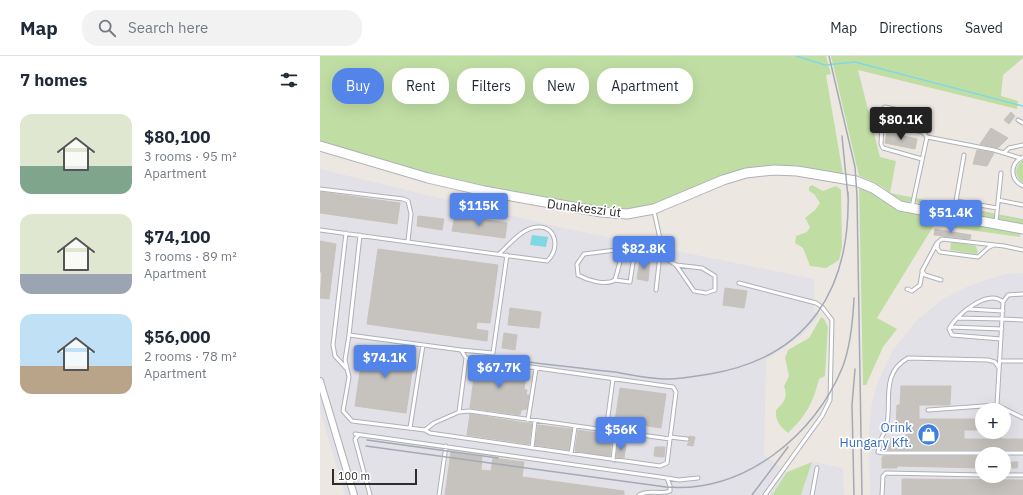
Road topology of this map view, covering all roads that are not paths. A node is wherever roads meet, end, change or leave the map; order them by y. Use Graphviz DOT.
graph roads {
  1 [pos="1018,120"];
  2 [pos="1023,123"];
  3 [pos="882,124"];
  4 [pos="923,132"];
  5 [pos="928,137"];
  6 [pos="1023,145"];
  7 [pos="320,146"];
  8 [pos="1004,153"];
  9 [pos="964,155"];
  10 [pos="1022,157"];
  11 [pos="922,158"];
  12 [pos="1001,173"];
  13 [pos="1023,186"];
  14 [pos="320,189"];
  15 [pos="998,200"];
  16 [pos="913,204"];
  17 [pos="1023,204"];
  18 [pos="997,208"];
  19 [pos="654,209"];
  20 [pos="996,220"];
  21 [pos="1023,229"];
  22 [pos="320,230"];
  23 [pos="346,233"];
  24 [pos="360,235"];
  25 [pos="408,241"];
  26 [pos="938,242"];
  27 [pos="994,245"];
  28 [pos="1023,250"];
  29 [pos="499,254"];
  30 [pos="659,254"];
  31 [pos="507,255"];
  32 [pos="634,256"];
  33 [pos="676,265"];
  34 [pos="922,271"];
  35 [pos="615,280"];
  36 [pos="941,280"];
  37 [pos="739,283"];
  38 [pos="907,289"];
  39 [pos="656,290"];
  40 [pos="1023,294"];
  41 [pos="1003,302"];
  42 [pos="968,309"];
  43 [pos="1003,311"];
  44 [pos="957,318"];
  45 [pos="1002,319"];
  46 [pos="1023,320"];
  47 [pos="950,327"];
  48 [pos="1002,329"];
  49 [pos="349,335"];
  50 [pos="1001,339"];
  51 [pos="423,345"];
  52 [pos="461,350"];
  53 [pos="466,358"];
  54 [pos="1000,361"];
  55 [pos="1023,361"];
  56 [pos="999,368"];
  57 [pos="536,369"];
  58 [pos="347,370"];
  59 [pos="613,379"];
  60 [pos="320,381"];
  61 [pos="997,403"];
  62 [pos="975,407"];
  63 [pos="928,410"];
  64 [pos="459,412"];
  65 [pos="1011,412"];
  66 [pos="1023,418"];
  67 [pos="528,420"];
  68 [pos="535,421"];
  69 [pos="575,427"];
  70 [pos="410,428"];
  71 [pos="425,430"];
  72 [pos="606,431"];
  73 [pos="616,432"];
  74 [pos="355,434"];
  75 [pos="359,435"];
  76 [pos="670,438"];
  77 [pos="687,439"];
  78 [pos="446,446"];
  79 [pos="532,448"];
  80 [pos="1023,453"];
  81 [pos="571,454"];
  82 [pos="612,460"];
  83 [pos="817,468"];
  84 [pos="975,475"];
  85 [pos="1011,475"];
  86 [pos="1023,475"];
  87 [pos="667,478"];
  88 [pos="698,478"];
  89 [pos="670,491"];
  90 [pos="354,495"];
  91 [pos="370,495"];
  92 [pos="439,495"];
  93 [pos="639,495"];
  94 [pos="672,495"];
  95 [pos="765,495"];
  96 [pos="812,495"];
  97 [pos="882,495"];
  1 -- 2 [label="lane"];
  3 -- 4 [label="lane"];
  3 -- 4 [label="lane"];
  3 -- 11 [label="lane"];
  4 -- 5 [label="lane"];
  5 -- 8 [label="lane"];
  5 -- 11 [label="lane"];
  6 -- 8 [label="lane"];
  7 -- 19 [label="street, Dunakeszi út"];
  8 -- 10 [label="lane"];
  9 -- 18 [label="lane"];
  10 -- 13 [label="lane"];
  11 -- 16 [label="lane"];
  12 -- 15 [label="lane"];
  14 -- 25 [label="lane"];
  15 -- 17 [label="lane"];
  15 -- 18 [label="lane"];
  16 -- 19 [label="street, Dunakeszi út"];
  16 -- 20 [label="street, Dunakeszi út"];
  18 -- 20 [label="lane"];
  19 -- 30 [label="lane"];
  20 -- 21 [label="street, Dunakeszi út"];
  22 -- 23 [label="lane"];
  23 -- 24 [label="lane"];
  23 -- 58 [label="lane"];
  24 -- 25 [label="lane"];
  24 -- 49 [label="lane"];
  25 -- 29 [label="lane"];
  26 -- 27 [label="lane"];
  26 -- 27 [label="lane"];
  26 -- 34 [label="lane"];
  27 -- 28 [label="lane"];
  29 -- 31 [label="lane"];
  29 -- 31 [label="lane"];
  30 -- 32 [label="lane"];
  30 -- 33 [label="lane"];
  30 -- 35 [label="lane"];
  30 -- 39 [label="lane"];
  31 -- 52 [label="lane"];
  32 -- 35 [label="lane"];
  32 -- 35 [label="lane"];
  33 -- 33 [label="lane"];
  34 -- 36 [label="lane"];
  34 -- 38 [label="lane"];
  37 -- 95 [label="lane"];
  40 -- 41 [label="lane"];
  41 -- 42 [label="lane"];
  41 -- 43 [label="lane"];
  42 -- 43 [label="lane"];
  42 -- 44 [label="lane"];
  43 -- 45 [label="lane"];
  44 -- 45 [label="lane"];
  44 -- 47 [label="lane"];
  45 -- 46 [label="lane"];
  45 -- 48 [label="lane"];
  47 -- 48 [label="lane"];
  47 -- 50 [label="lane"];
  48 -- 50 [label="lane"];
  49 -- 51 [label="lane"];
  49 -- 58 [label="lane"];
  50 -- 54 [label="lane"];
  51 -- 52 [label="lane"];
  51 -- 70 [label="lane"];
  52 -- 53 [label="lane"];
  53 -- 57 [label="lane"];
  53 -- 64 [label="lane"];
  54 -- 55 [label="lane"];
  54 -- 56 [label="lane"];
  56 -- 61 [label="lane"];
  56 -- 80 [label="lane"];
  57 -- 59 [label="lane"];
  57 -- 67 [label="lane"];
  58 -- 70 [label="lane"];
  59 -- 72 [label="lane"];
  59 -- 76 [label="lane"];
  60 -- 90 [label="street"];
  62 -- 63 [label="lane"];
  64 -- 67 [label="lane"];
  64 -- 71 [label="lane"];
  65 -- 66 [label="lane"];
  67 -- 68 [label="lane"];
  68 -- 69 [label="lane"];
  68 -- 79 [label="lane"];
  69 -- 72 [label="lane"];
  69 -- 81 [label="lane"];
  70 -- 71 [label="lane"];
  71 -- 79 [label="lane"];
  72 -- 73 [label="lane"];
  73 -- 76 [label="lane"];
  73 -- 82 [label="lane"];
  74 -- 75 [label="lane"];
  75 -- 78 [label="lane"];
  75 -- 91 [label="lane"];
  76 -- 77 [label="lane"];
  76 -- 82 [label="lane"];
  78 -- 87 [label="lane"];
  78 -- 92 [label="lane"];
  79 -- 81 [label="lane"];
  81 -- 82 [label="lane"];
  83 -- 96 [label="lane"];
  84 -- 97 [label="lane"];
  85 -- 86 [label="lane"];
  87 -- 88 [label="lane"];
  87 -- 89 [label="lane"];
  89 -- 93 [label="lane"];
  89 -- 94 [label="lane"];
}
